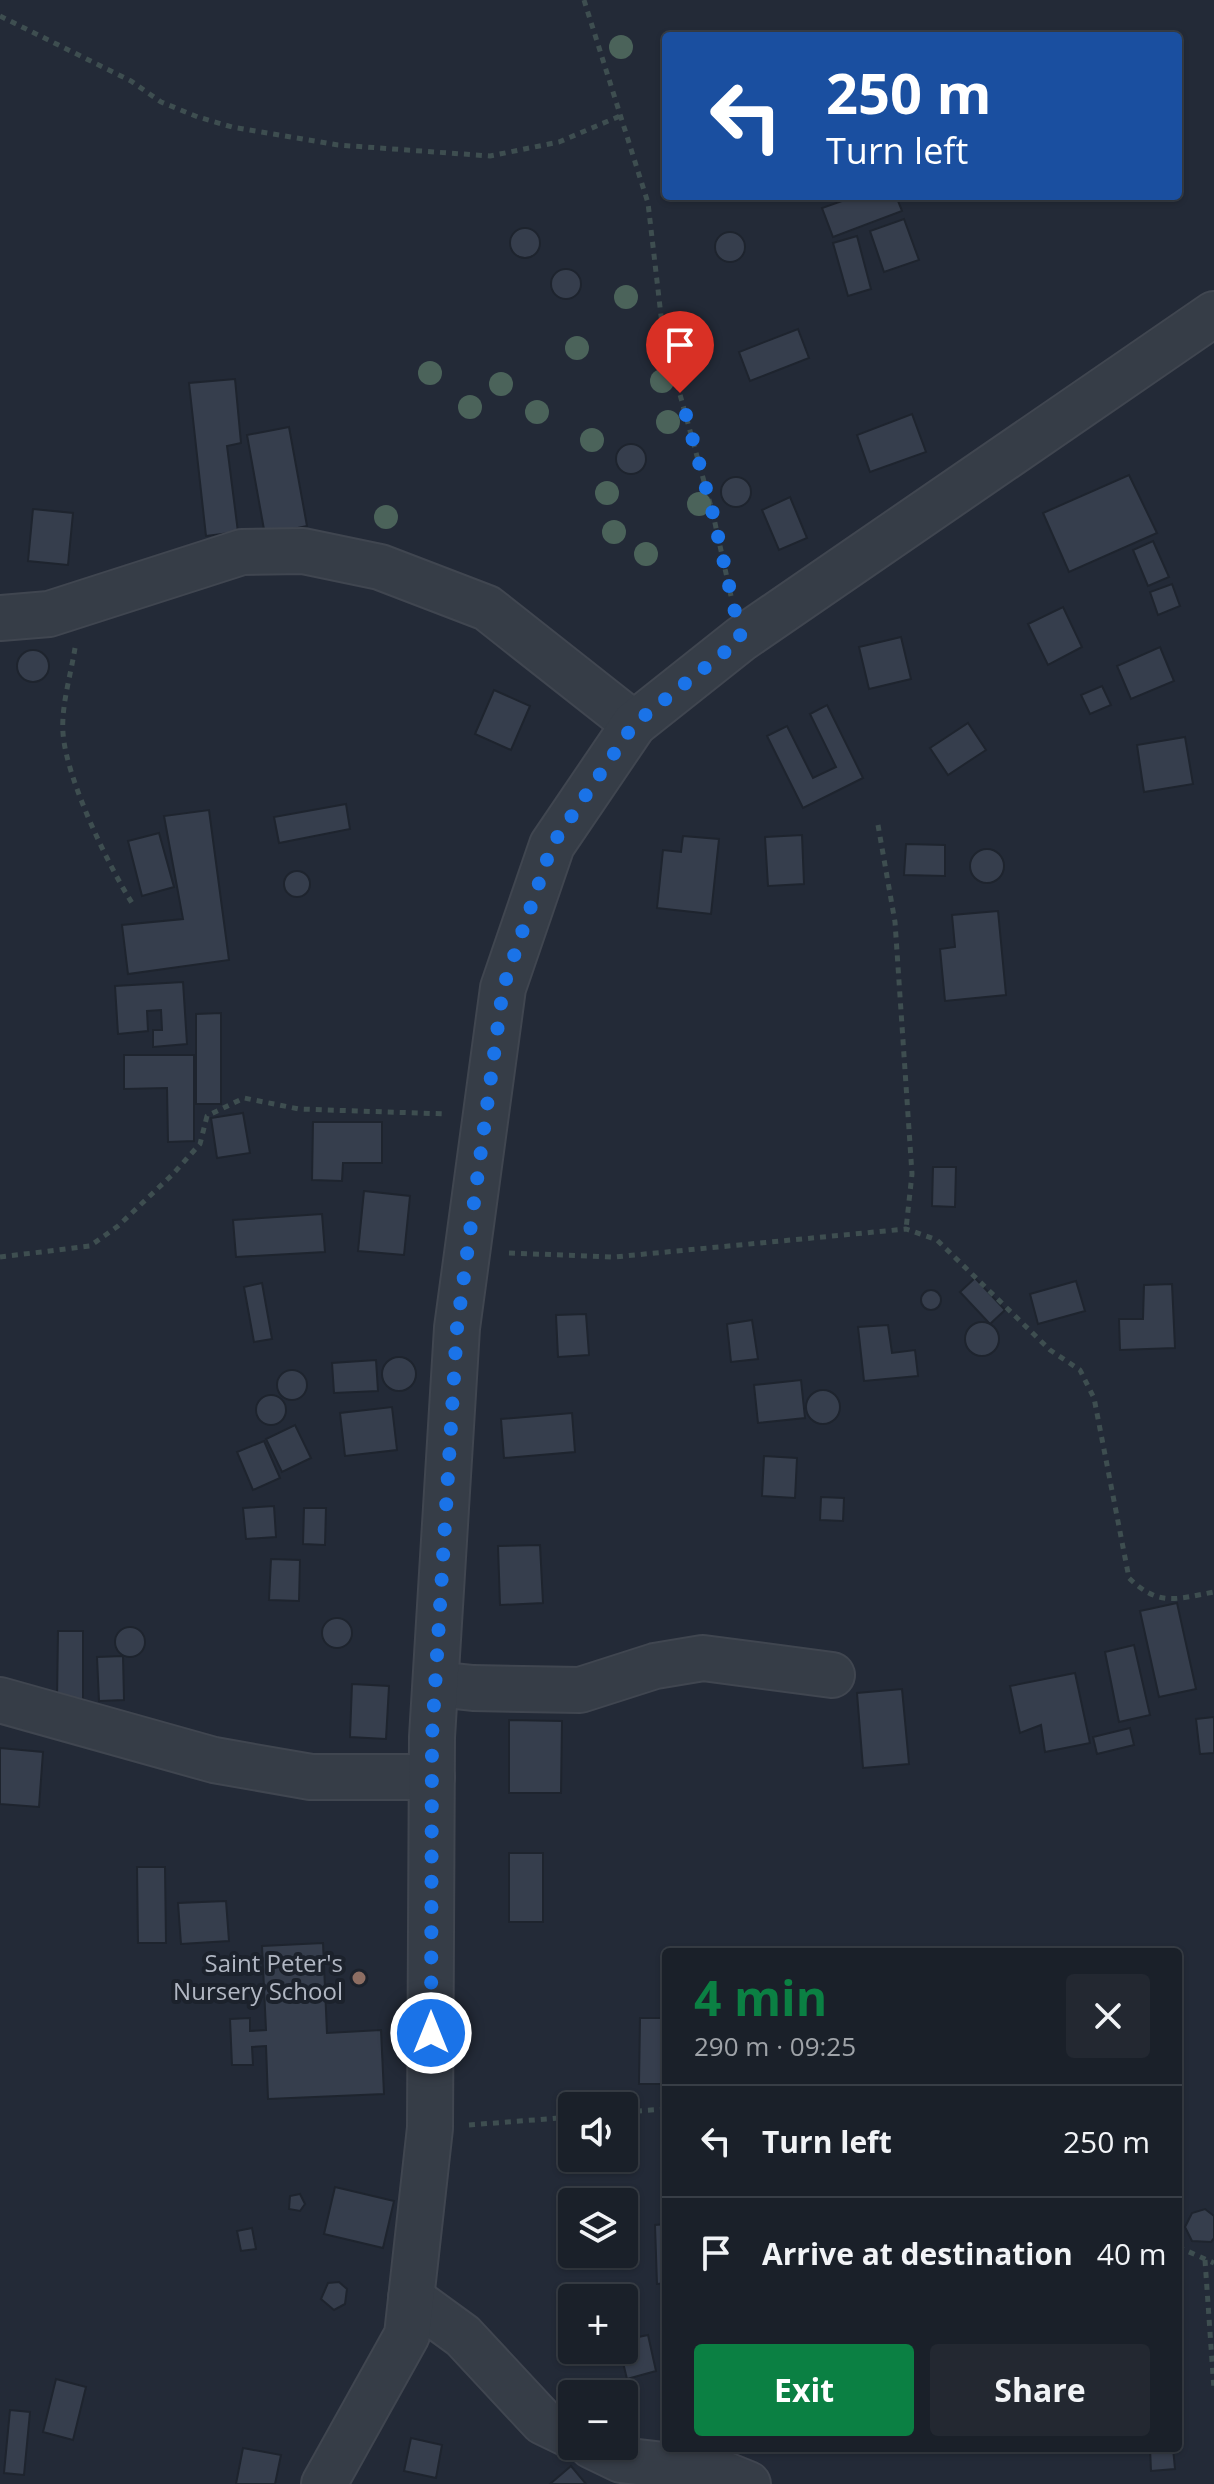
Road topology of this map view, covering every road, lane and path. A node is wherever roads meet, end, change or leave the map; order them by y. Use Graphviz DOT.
graph roads {
  1 [pos="584,0"];
  2 [pos="0,16"];
  3 [pos="621,116"];
  4 [pos="1214,314"];
  5 [pos="81,604"];
  6 [pos="0,618"];
  7 [pos="741,639"];
  8 [pos="634,724"];
  9 [pos="878,825"];
  10 [pos="132,903"];
  11 [pos="487,1116"];
  12 [pos="906,1229"];
  13 [pos="468,1252"];
  14 [pos="0,1257"];
  15 [pos="1214,1592"];
  16 [pos="832,1675"];
  17 [pos="436,1684"];
  18 [pos="0,1700"];
  19 [pos="432,1777"];
  20 [pos="662,2109"];
  21 [pos="638,2111"];
  22 [pos="558,2118"];
  23 [pos="430,2128"];
  24 [pos="1182,2249"];
  25 [pos="1205,2260"];
  26 [pos="1214,2263"];
  27 [pos="411,2298"];
  28 [pos="1214,2390"];
  29 [pos="558,2429"];
  30 [pos="621,2460"];
  31 [pos="324,2484"];
  32 [pos="748,2484"];
  1 -- 3 [label="path"];
  2 -- 3 [label="path"];
  3 -- 7 [label="path"];
  4 -- 7 [label="street"];
  5 -- 6 [label="street"];
  5 -- 8 [label="street"];
  5 -- 10 [label="path"];
  7 -- 8 [label="street"];
  8 -- 11 [label="street"];
  9 -- 12 [label="path"];
  11 -- 13 [label="street"];
  11 -- 14 [label="path"];
  12 -- 13 [label="path"];
  12 -- 15 [label="path"];
  13 -- 17 [label="street"];
  16 -- 17 [label="street"];
  17 -- 19 [label="street"];
  18 -- 19 [label="street"];
  19 -- 23 [label="street"];
  20 -- 21 [label="path"];
  22 -- 23 [label="path"];
  23 -- 27 [label="street"];
  24 -- 25 [label="path"];
  25 -- 26 [label="path"];
  25 -- 28 [label="path"];
  27 -- 29 [label="street"];
  27 -- 31 [label="street"];
  30 -- 32 [label="street"];
}
